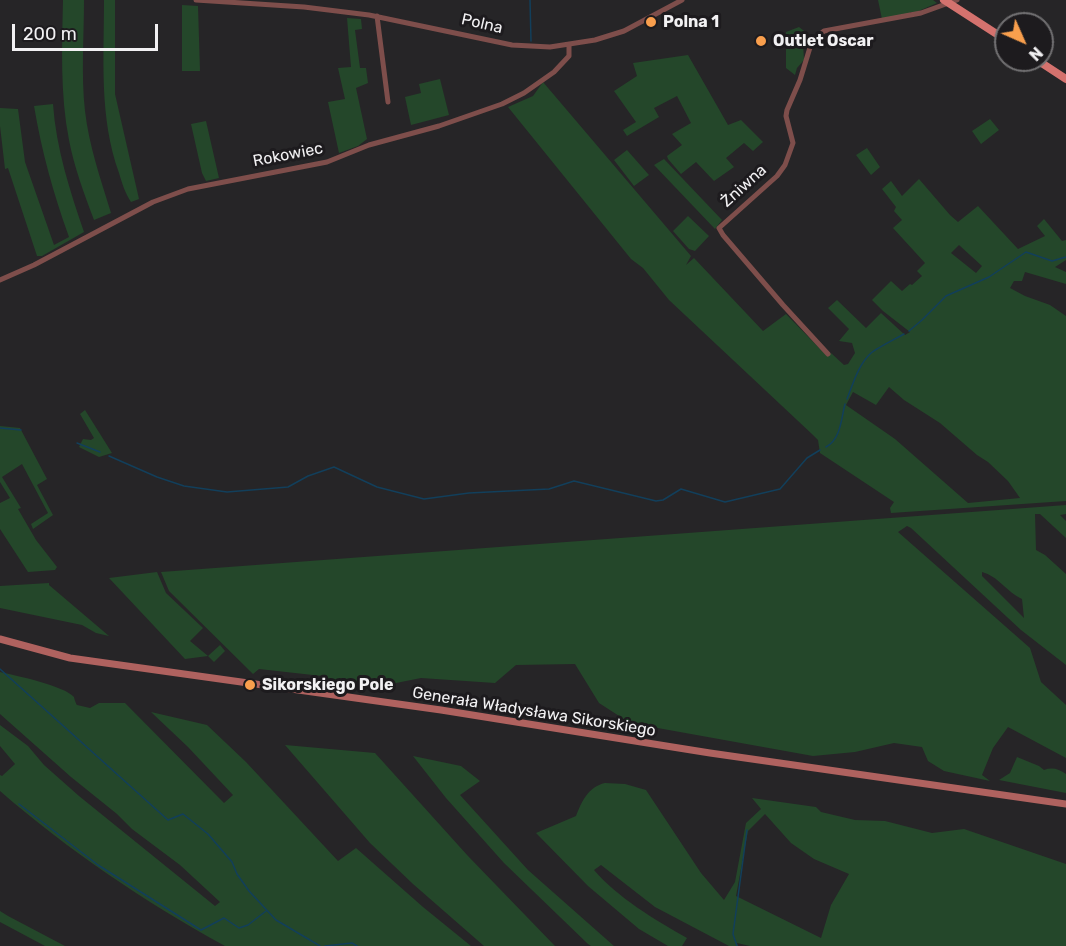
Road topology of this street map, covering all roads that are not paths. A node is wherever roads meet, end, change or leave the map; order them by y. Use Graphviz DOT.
graph roads {
  1 [pos="196,0"];
  2 [pos="682,0"];
  3 [pos="950,1"];
  4 [pos="377,16"];
  5 [pos="994,32"];
  6 [pos="569,46"];
  7 [pos="388,102"];
  8 [pos="0,280"];
  9 [pos="828,354"];
  10 [pos="0,639"];
  11 [pos="1066,804"];
  1 -- 4 [label="street, Polna"];
  2 -- 6 [label="street, Polna"];
  3 -- 5 [label="main road"];
  3 -- 9 [label="street, Żniwna"];
  4 -- 6 [label="street, Polna"];
  4 -- 7 [label="street"];
  6 -- 8 [label="street, Rokowiec"];
  10 -- 11 [label="street, Generała Władysława Sikorskiego"];
}
